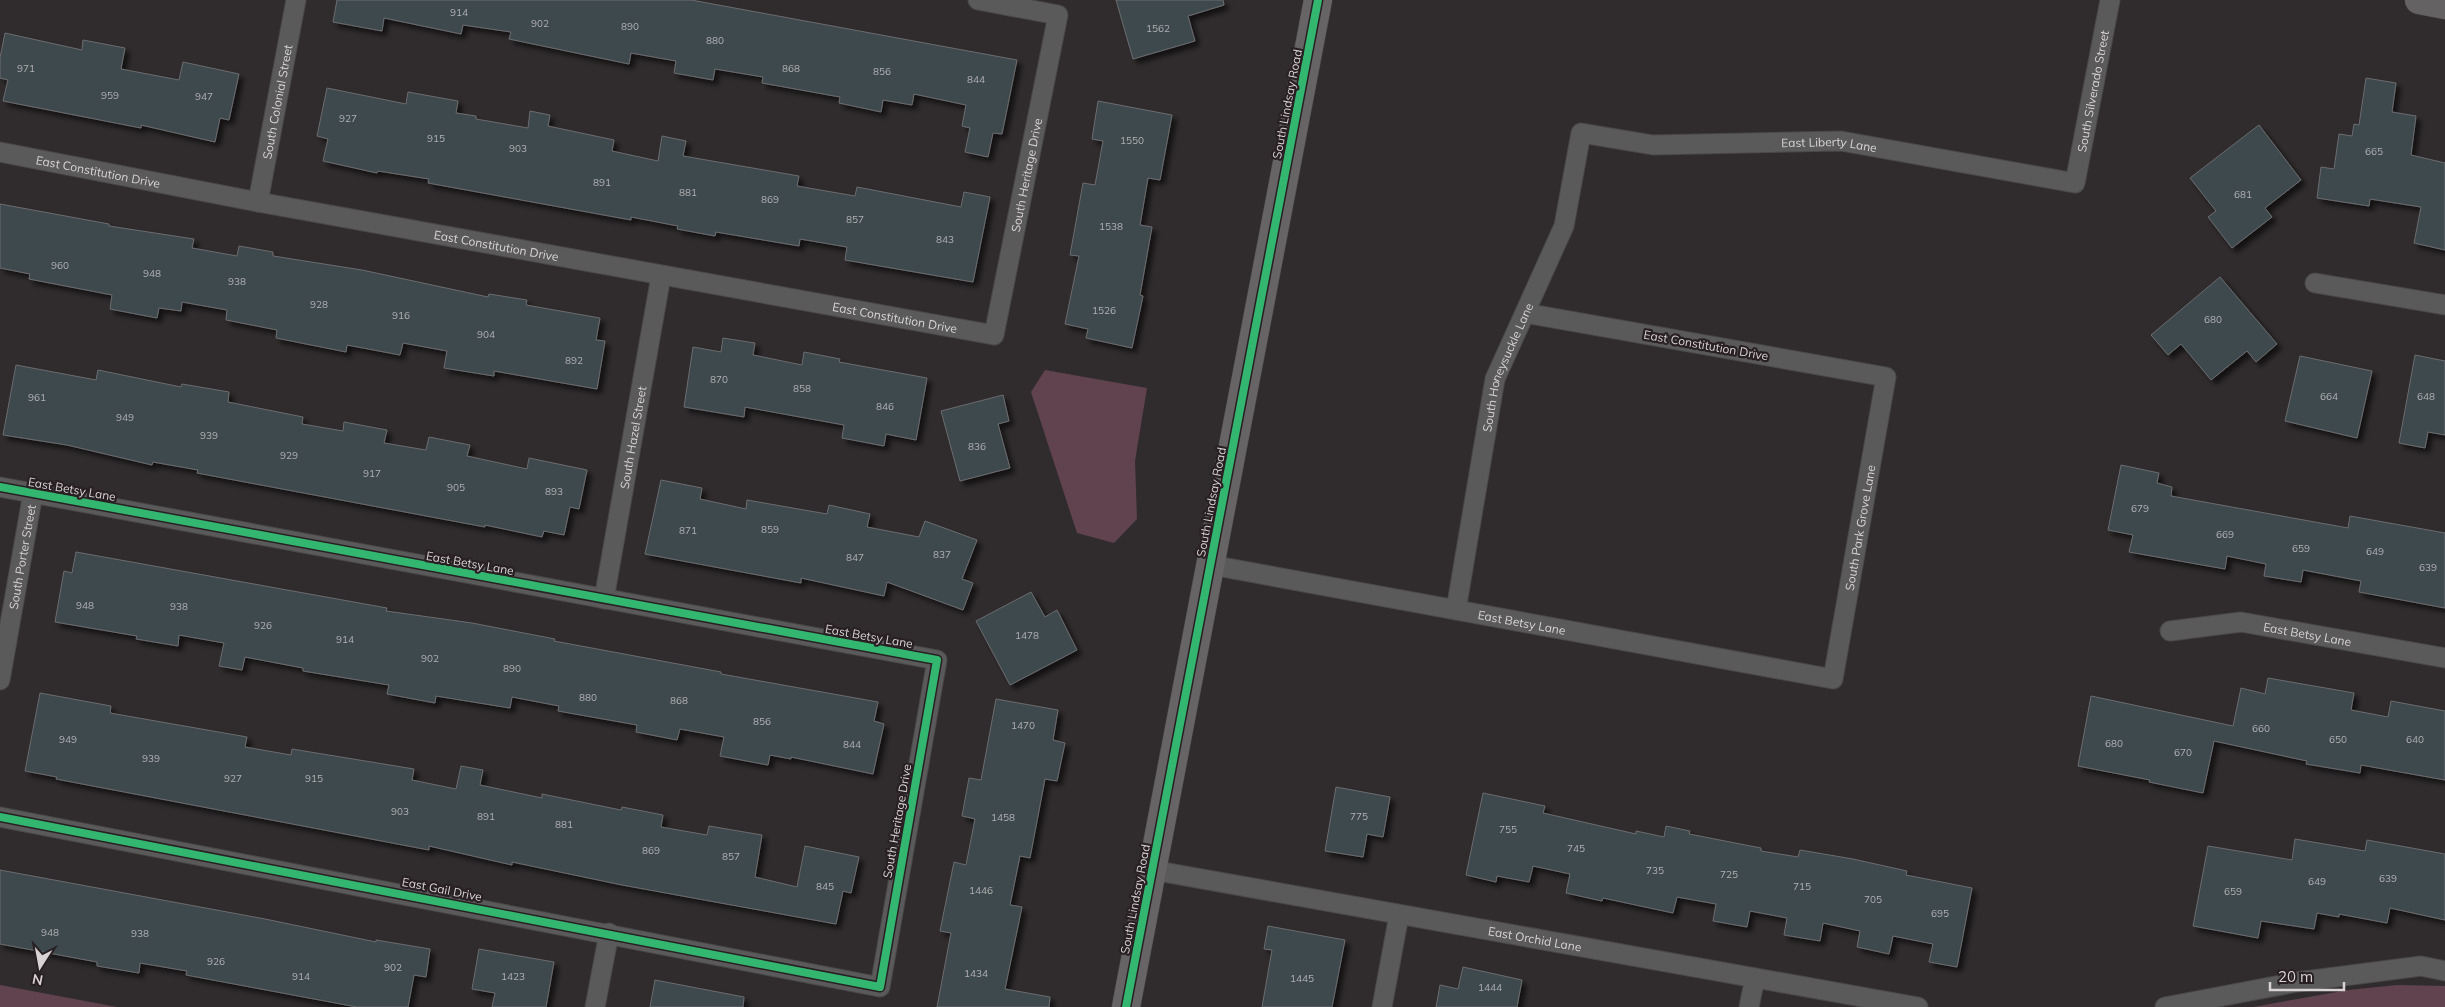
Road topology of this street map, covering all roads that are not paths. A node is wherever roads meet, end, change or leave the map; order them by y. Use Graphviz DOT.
graph roads {
  1 [pos="296,0"];
  2 [pos="978,0"];
  3 [pos="1318,0"];
  4 [pos="2110,0"];
  5 [pos="2419,0"];
  6 [pos="2445,5"];
  7 [pos="1581,133"];
  8 [pos="0,152"];
  9 [pos="2075,183"];
  10 [pos="258,202"];
  11 [pos="661,276"];
  12 [pos="2315,283"];
  13 [pos="2445,305"];
  14 [pos="1525,313"];
  15 [pos="994,335"];
  16 [pos="1886,377"];
  17 [pos="0,487"];
  18 [pos="33,494"];
  19 [pos="1211,565"];
  20 [pos="604,599"];
  21 [pos="1456,610"];
  22 [pos="2170,632"];
  23 [pos="2445,658"];
  24 [pos="937,660"];
  25 [pos="1833,679"];
  26 [pos="0,680"];
  27 [pos="0,817"];
  28 [pos="1152,870"];
  29 [pos="1399,915"];
  30 [pos="609,932"];
  31 [pos="2445,970"];
  32 [pos="1755,978"];
  33 [pos="880,986"];
  34 [pos="595,1007"];
  35 [pos="1126,1007"];
  36 [pos="1382,1007"];
  37 [pos="1750,1007"];
  38 [pos="1918,1007"];
  39 [pos="2165,1007"];
  1 -- 10 [label="street, South Colonial Street"];
  2 -- 15 [label="street, South Heritage Drive"];
  3 -- 19 [label="main road, South Lindsay Road"];
  4 -- 9 [label="street, South Silverado Street"];
  5 -- 6 [label="main road"];
  7 -- 9 [label="street, East Liberty Lane"];
  7 -- 14 [label="street, South Honeysuckle Lane"];
  8 -- 10 [label="street, East Constitution Drive"];
  10 -- 11 [label="street, East Constitution Drive"];
  11 -- 15 [label="street, East Constitution Drive"];
  11 -- 20 [label="street, South Hazel Street"];
  12 -- 13 [label="street"];
  14 -- 16 [label="street, East Constitution Drive"];
  14 -- 21 [label="street, South Honeysuckle Lane"];
  16 -- 25 [label="street, South Park Grove Lane"];
  17 -- 18 [label="street, East Betsy Lane"];
  18 -- 20 [label="street, East Betsy Lane"];
  18 -- 26 [label="street, South Porter Street"];
  19 -- 21 [label="street, East Betsy Lane"];
  19 -- 28 [label="main road, South Lindsay Road"];
  20 -- 24 [label="street, East Betsy Lane"];
  21 -- 25 [label="street, East Betsy Lane"];
  22 -- 23 [label="street, East Betsy Lane"];
  24 -- 33 [label="street, South Heritage Drive"];
  27 -- 30 [label="street, East Gail Drive"];
  28 -- 29 [label="street, East Orchid Lane"];
  28 -- 35 [label="main road, South Lindsay Road"];
  29 -- 32 [label="street, East Orchid Lane"];
  29 -- 36 [label="street"];
  30 -- 33 [label="street, East Gail Drive"];
  30 -- 34 [label="street"];
  31 -- 39 [label="street"];
  32 -- 37 [label="street"];
  32 -- 38 [label="street, East Orchid Lane"];
}
